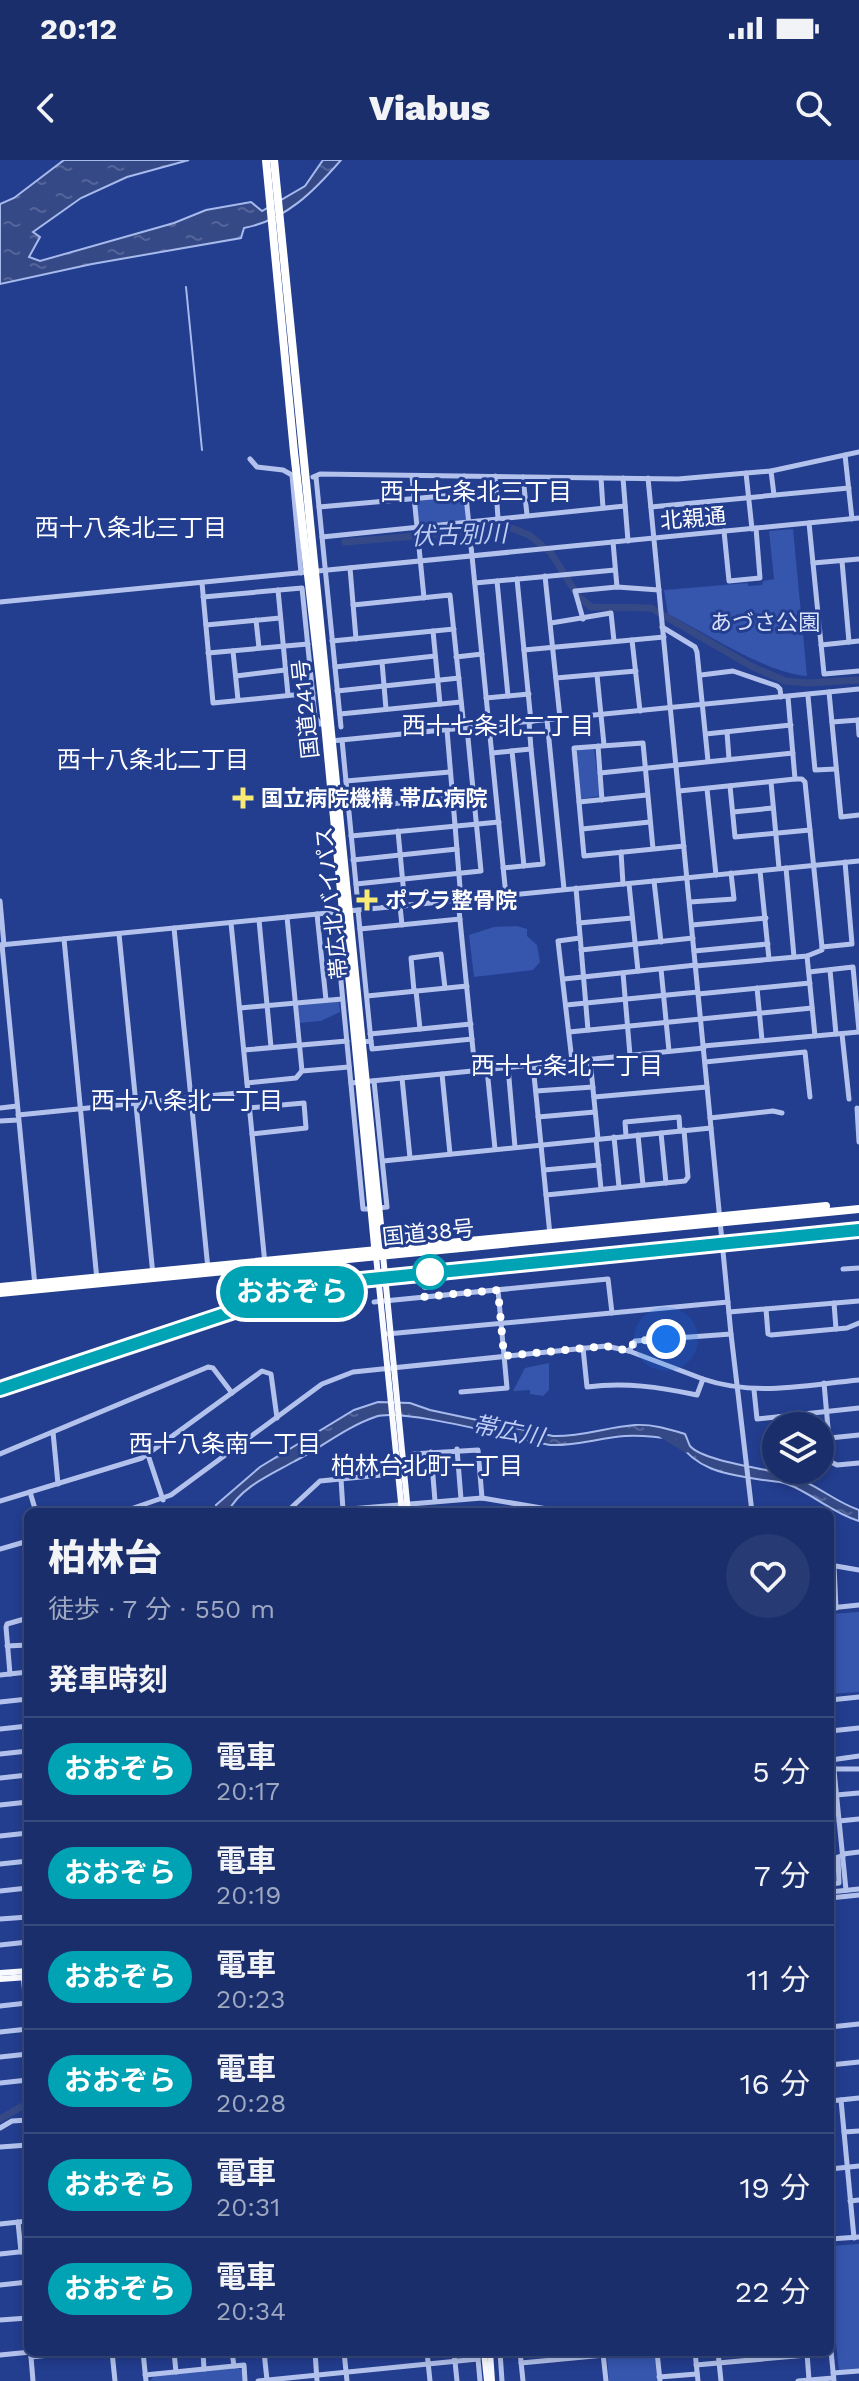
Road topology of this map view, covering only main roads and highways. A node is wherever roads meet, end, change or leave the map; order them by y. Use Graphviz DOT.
graph roads {
  1 [pos="266,160"];
  2 [pos="274,160"];
  3 [pos="299,452"];
  4 [pos="312,572"];
  5 [pos="334,741"];
  6 [pos="350,911"];
  7 [pos="363,1082"];
  8 [pos="859,1206"];
  9 [pos="379,1252"];
  10 [pos="0,1290"];
  11 [pos="404,1508"];
  12 [pos="0,1973"];
  13 [pos="24,1974"];
  14 [pos="24,1974"];
  15 [pos="0,1979"];
  16 [pos="487,2356"];
  17 [pos="490,2381"];
  1 -- 3 [label="highway, 国道241号"];
  2 -- 3 [label="highway, 国道241号"];
  3 -- 4 [label="highway, 国道241号"];
  4 -- 5 [label="highway, 帯広北バイパス"];
  4 -- 5 [label="highway, 国道241号"];
  5 -- 6 [label="highway, 国道241号"];
  5 -- 6 [label="highway, 帯広北バイパス"];
  6 -- 7 [label="highway, 国道241号"];
  6 -- 7 [label="highway, 帯広北バイパス"];
  7 -- 9 [label="highway, 国道241号"];
  8 -- 9 [label="highway, 国道38号"];
  9 -- 10 [label="highway, 国道38号"];
  9 -- 11 [label="main road"];
  12 -- 13 [label="main road"];
  14 -- 15 [label="main road"];
  16 -- 17 [label="main road"];
}
